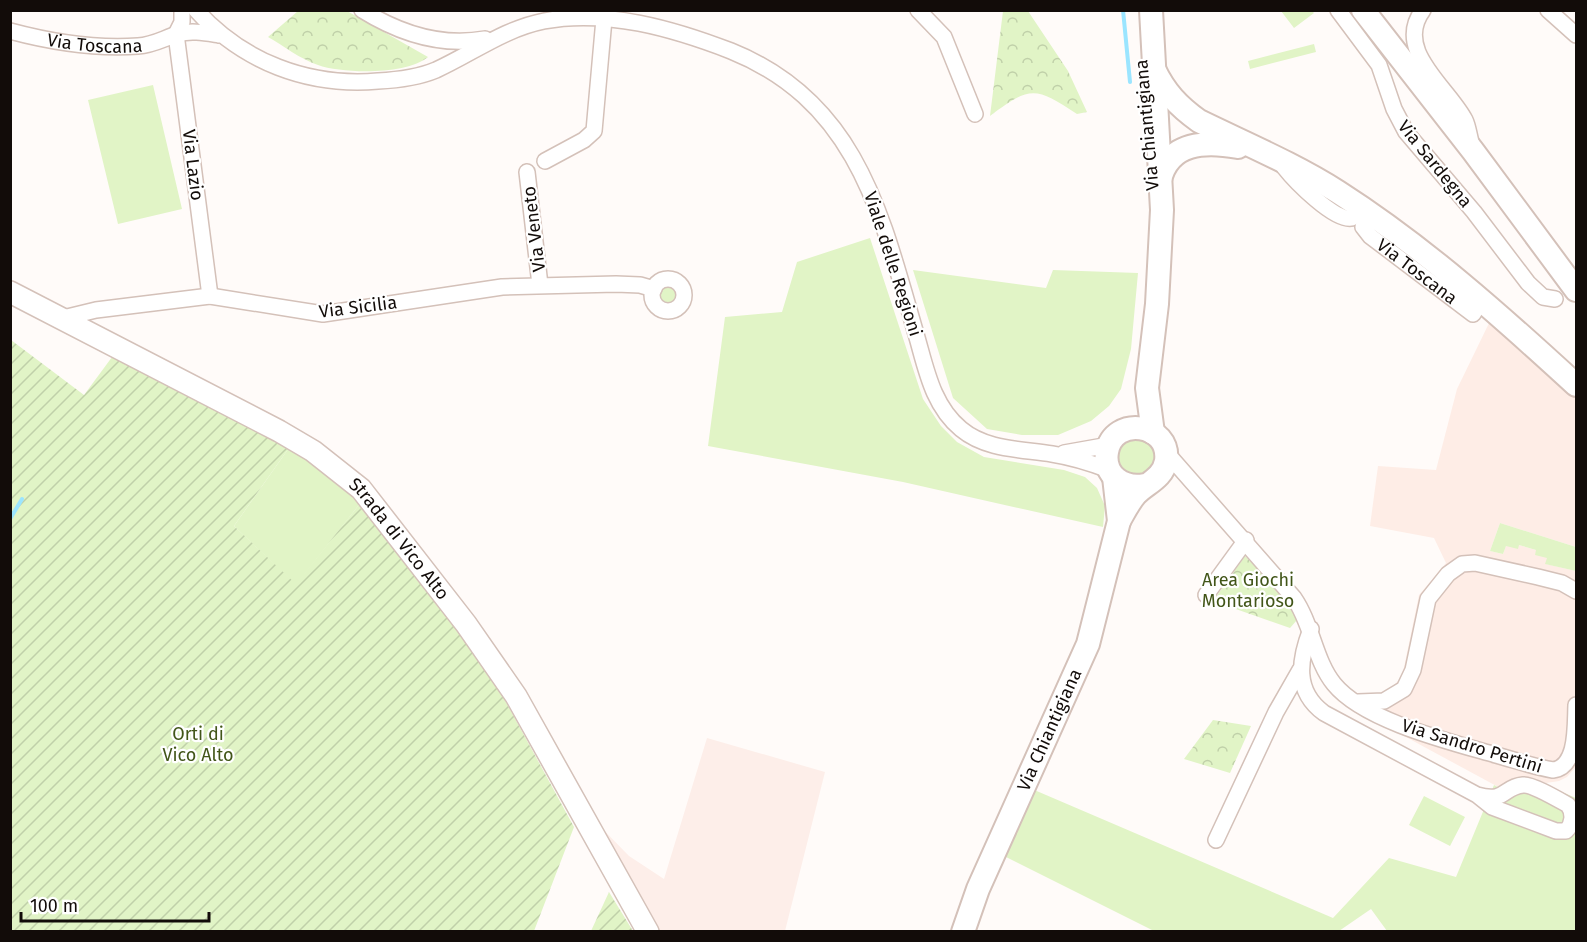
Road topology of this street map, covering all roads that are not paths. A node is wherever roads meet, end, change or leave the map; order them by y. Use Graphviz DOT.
graph roads {
  1 [pos="182,10"];
  2 [pos="196,10"];
  3 [pos="362,10"];
  4 [pos="632,10"];
  5 [pos="918,10"];
  6 [pos="1138,10"];
  7 [pos="1151,10"];
  8 [pos="1338,10"];
  9 [pos="1363,10"];
  10 [pos="1423,10"];
  11 [pos="1548,10"];
  12 [pos="609,20"];
  13 [pos="10,31"];
  14 [pos="176,34"];
  15 [pos="219,35"];
  16 [pos="1576,35"];
  17 [pos="497,36"];
  18 [pos="426,39"];
  19 [pos="1154,69"];
  20 [pos="384,81"];
  21 [pos="975,114"];
  22 [pos="1199,122"];
  23 [pos="1149,127"];
  24 [pos="1195,145"];
  25 [pos="1473,151"];
  26 [pos="1267,154"];
  27 [pos="545,161"];
  28 [pos="527,172"];
  29 [pos="1160,181"];
  30 [pos="1160,239"];
  31 [pos="540,285"];
  32 [pos="654,289"];
  33 [pos="1576,290"];
  34 [pos="10,292"];
  35 [pos="210,296"];
  36 [pos="1555,299"];
  37 [pos="63,318"];
  38 [pos="1576,385"];
  39 [pos="1147,388"];
  40 [pos="1131,428"];
  41 [pos="1159,442"];
  42 [pos="1109,445"];
  43 [pos="1055,454"];
  44 [pos="1112,474"];
  45 [pos="1151,481"];
  46 [pos="1195,487"];
  47 [pos="1119,522"];
  48 [pos="1245,540"];
  49 [pos="1576,591"];
  50 [pos="1206,595"];
  51 [pos="1311,629"];
  52 [pos="1300,670"];
  53 [pos="1358,702"];
  54 [pos="1576,705"];
  55 [pos="1510,792"];
  56 [pos="1478,795"];
  57 [pos="1508,812"];
  58 [pos="1216,840"];
  59 [pos="648,932"];
  60 [pos="963,932"];
  1 -- 14 [label="street"];
  2 -- 15 [label="street, Viale delle Regioni"];
  3 -- 18 [label="street"];
  4 -- 12 [label="street"];
  5 -- 21 [label="street"];
  6 -- 23 [label="main road, Via Chiantigiana"];
  7 -- 19 [label="main road, Via Chiantigiana"];
  8 -- 36 [label="street, Via Sardegna"];
  9 -- 25 [label="main road"];
  10 -- 25 [label="street"];
  11 -- 16 [label="street"];
  12 -- 17 [label="street, Viale delle Regioni"];
  12 -- 27 [label="street, Via Veneto"];
  12 -- 43 [label="street, Viale delle Regioni"];
  13 -- 14 [label="street, Via Toscana"];
  14 -- 15 [label="street, Viale delle Regioni"];
  14 -- 35 [label="street, Via Lazio"];
  15 -- 20 [label="street, Viale delle Regioni"];
  17 -- 18 [label="street"];
  17 -- 20 [label="street, Viale delle Regioni"];
  18 -- 20 [label="street"];
  19 -- 22 [label="main road, Via Toscana"];
  19 -- 23 [label="main road, Via Chiantigiana"];
  22 -- 23 [label="main road"];
  22 -- 26 [label="main road, Via Toscana"];
  23 -- 24 [label="main road, Via Toscana"];
  23 -- 29 [label="main road, Via Chiantigiana"];
  23 -- 30 [label="main road, Via Chiantigiana"];
  24 -- 26 [label="main road, Via Toscana"];
  24 -- 29 [label="main road, Via Toscana"];
  25 -- 33 [label="main road"];
  26 -- 38 [label="main road, Via Toscana"];
  28 -- 31 [label="street, Via Veneto"];
  29 -- 30 [label="main road, Via Chiantigiana"];
  30 -- 39 [label="main road, Via Chiantigiana"];
  31 -- 32 [label="street, Via Sicilia"];
  31 -- 35 [label="street, Via Sicilia"];
  34 -- 37 [label="street, Strada di Vico Alto"];
  35 -- 37 [label="street, Via Sicilia"];
  37 -- 59 [label="street, Strada di Vico Alto"];
  39 -- 40 [label="main road, Via Chiantigiana"];
  39 -- 41 [label="main road, Via Chiantigiana"];
  40 -- 41 [label="main road"];
  40 -- 42 [label="main road"];
  41 -- 45 [label="main road, Via Chiantigiana"];
  41 -- 46 [label="street, Via Sandro Pertini"];
  42 -- 43 [label="street, Viale delle Regioni"];
  42 -- 44 [label="main road, Via Chiantigiana"];
  43 -- 44 [label="street, Viale delle Regioni"];
  44 -- 45 [label="main road"];
  44 -- 47 [label="main road, Via Chiantigiana"];
  45 -- 46 [label="street"];
  45 -- 47 [label="main road, Via Chiantigiana"];
  46 -- 48 [label="street, Via Sandro Pertini"];
  47 -- 60 [label="main road, Via Chiantigiana"];
  48 -- 50 [label="street"];
  48 -- 51 [label="street, Via Sandro Pertini"];
  49 -- 53 [label="street, Via Sandro Pertini"];
  51 -- 52 [label="street"];
  51 -- 53 [label="street, Via Sandro Pertini"];
  52 -- 56 [label="street"];
  52 -- 58 [label="street"];
  53 -- 54 [label="street, Via Sandro Pertini"];
  55 -- 56 [label="street"];
  55 -- 57 [label="street"];
  55 -- 57 [label="street"];
  56 -- 57 [label="street"];
}
